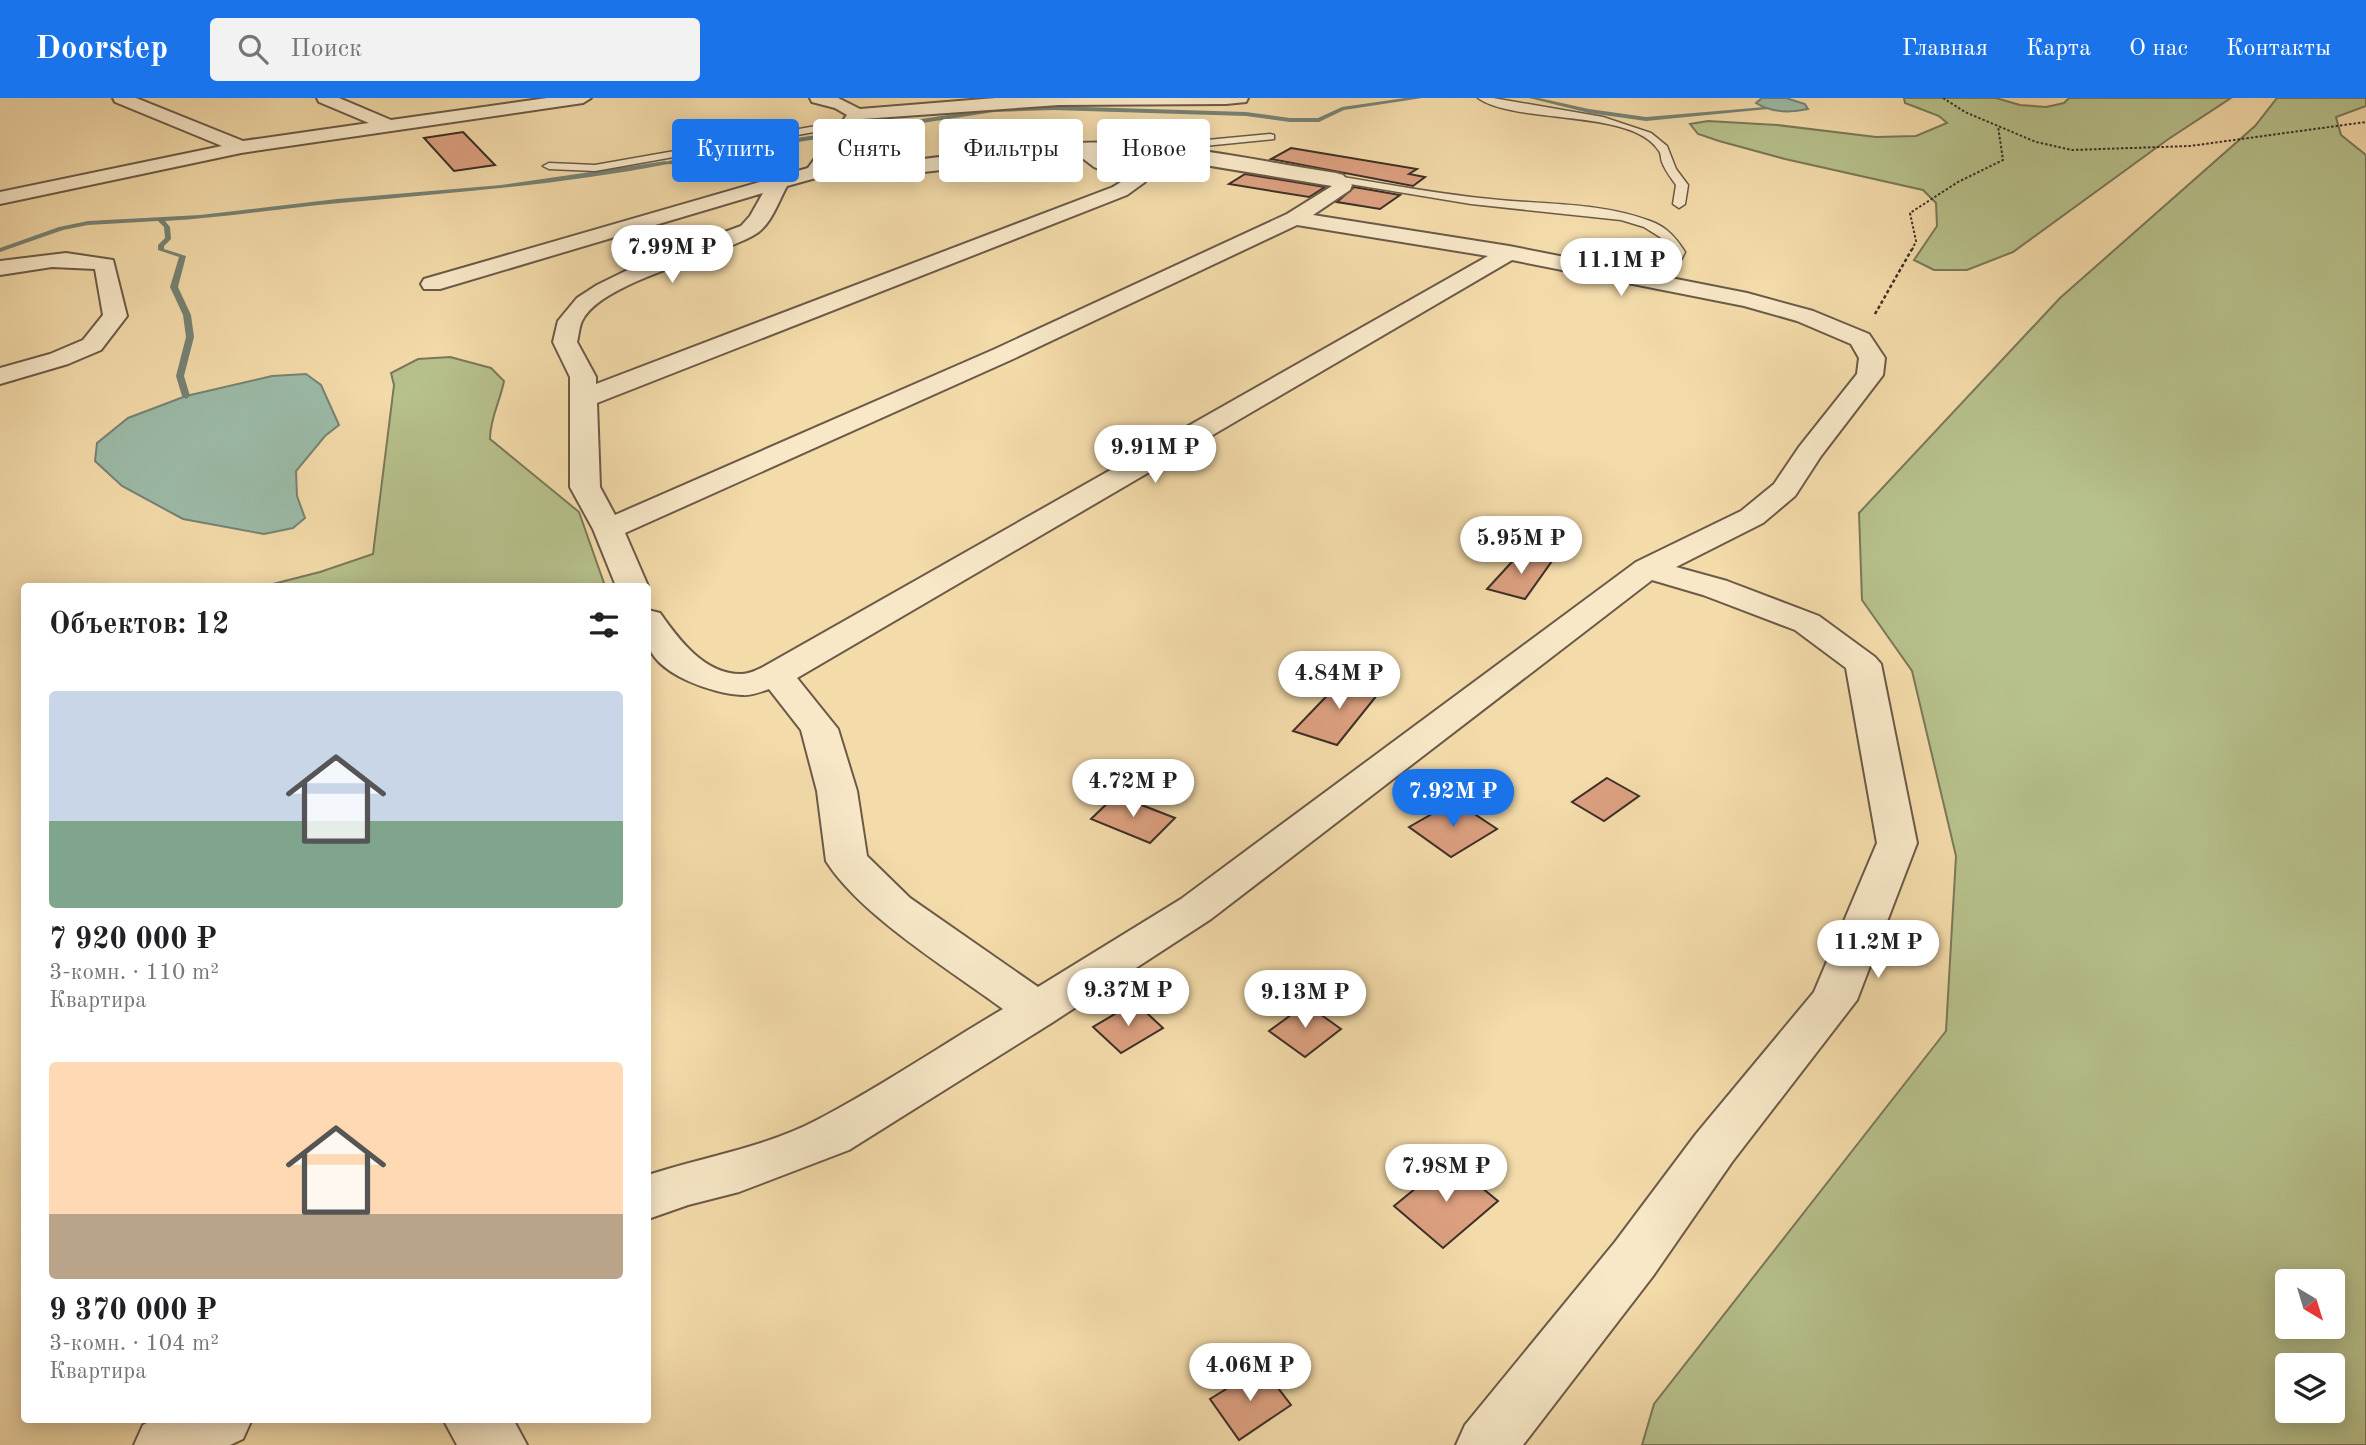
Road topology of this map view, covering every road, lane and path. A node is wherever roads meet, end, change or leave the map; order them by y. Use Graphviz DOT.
graph roads {
  1 [pos="121,98"];
  2 [pos="325,98"];
  3 [pos="583,98"];
  4 [pos="818,98"];
  5 [pos="892,98"];
  6 [pos="1127,98"];
  7 [pos="1240,98"];
  8 [pos="1483,98"];
  9 [pos="1944,98"];
  10 [pos="854,118"];
  11 [pos="2366,122"];
  12 [pos="390,126"];
  13 [pos="1998,126"];
  14 [pos="1270,137"];
  15 [pos="1210,143"];
  16 [pos="241,147"];
  17 [pos="1083,151"];
  18 [pos="1210,160"];
  19 [pos="549,166"];
  20 [pos="1336,180"];
  21 [pos="779,182"];
  22 [pos="0,198"];
  23 [pos="1679,204"];
  24 [pos="1294,218"];
  25 [pos="1509,253"];
  26 [pos="0,268"];
  27 [pos="1654,281"];
  28 [pos="432,284"];
  29 [pos="1860,339"];
  30 [pos="0,376"];
  31 [pos="582,399"];
  32 [pos="608,529"];
  33 [pos="1647,569"];
  34 [pos="631,583"];
  35 [pos="651,624"];
  36 [pos="776,675"];
  37 [pos="1037,1010"];
  38 [pos="651,1196"];
  39 [pos="213,1423"];
  40 [pos="477,1423"];
  41 [pos="164,1445"];
  42 [pos="497,1445"];
  43 [pos="1486,1445"];
  1 -- 16 [label="street"];
  2 -- 12 [label="street"];
  3 -- 12 [label="street"];
  4 -- 10 [label="street"];
  5 -- 10 [label="street"];
  6 -- 7 [label="street"];
  6 -- 10 [label="street"];
  8 -- 23 [label="lane"];
  9 -- 13 [label="path"];
  10 -- 19 [label="lane"];
  11 -- 13 [label="path"];
  12 -- 16 [label="street"];
  13 -- 29 [label="path"];
  14 -- 15 [label="lane"];
  16 -- 22 [label="street"];
  17 -- 31 [label="street"];
  18 -- 20 [label="street"];
  20 -- 24 [label="street"];
  20 -- 27 [label="lane"];
  21 -- 28 [label="street"];
  21 -- 31 [label="street"];
  24 -- 25 [label="street"];
  24 -- 32 [label="street"];
  25 -- 27 [label="street"];
  25 -- 36 [label="street"];
  26 -- 30 [label="street"];
  27 -- 29 [label="street"];
  29 -- 33 [label="street"];
  31 -- 32 [label="street"];
  32 -- 34 [label="street"];
  33 -- 37 [label="street"];
  33 -- 43 [label="street"];
  35 -- 36 [label="street"];
  36 -- 37 [label="street"];
  37 -- 38 [label="street"];
  39 -- 41 [label="street"];
  40 -- 42 [label="street"];
}
